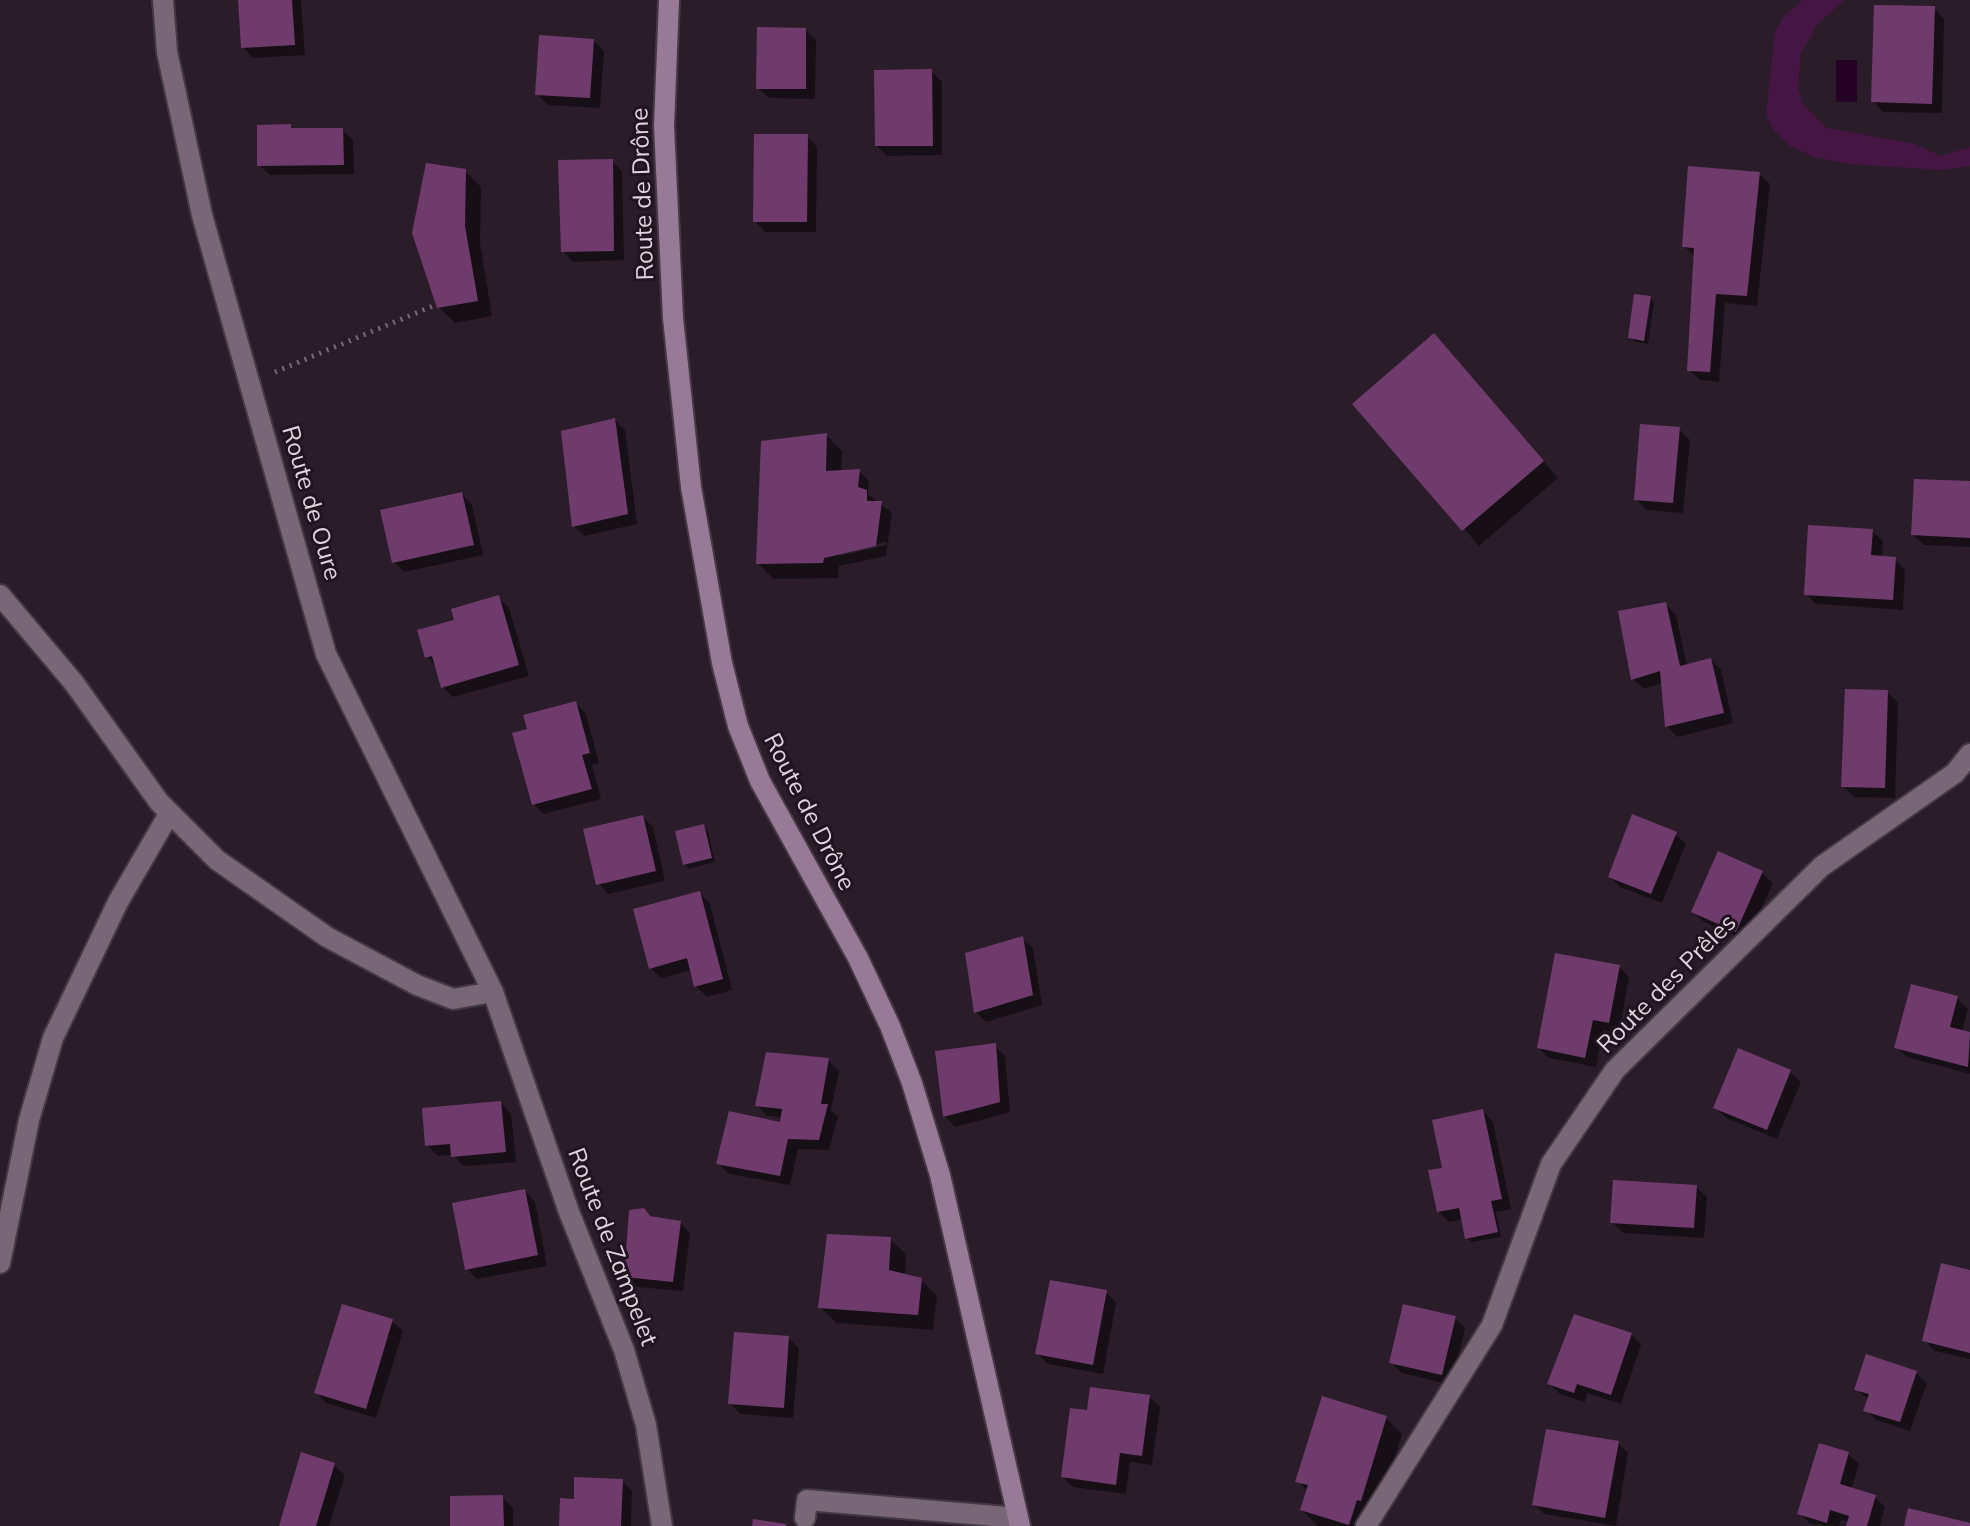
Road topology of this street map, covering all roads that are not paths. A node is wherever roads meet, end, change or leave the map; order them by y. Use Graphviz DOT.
graph roads {
  1 [pos="163,0"];
  2 [pos="669,0"];
  3 [pos="0,595"];
  4 [pos="1970,754"];
  5 [pos="169,814"];
  6 [pos="493,992"];
  7 [pos="0,1263"];
  8 [pos="805,1518"];
  9 [pos="1019,1522"];
  10 [pos="662,1526"];
  11 [pos="1366,1526"];
  1 -- 6 [label="street, Route de Oure"];
  2 -- 9 [label="street, Route de Drône"];
  3 -- 5 [label="street"];
  4 -- 11 [label="street, Route des Prêles"];
  5 -- 6 [label="street"];
  5 -- 7 [label="street"];
  6 -- 10 [label="street, Route de Zampelet"];
  8 -- 9 [label="street"];
}
